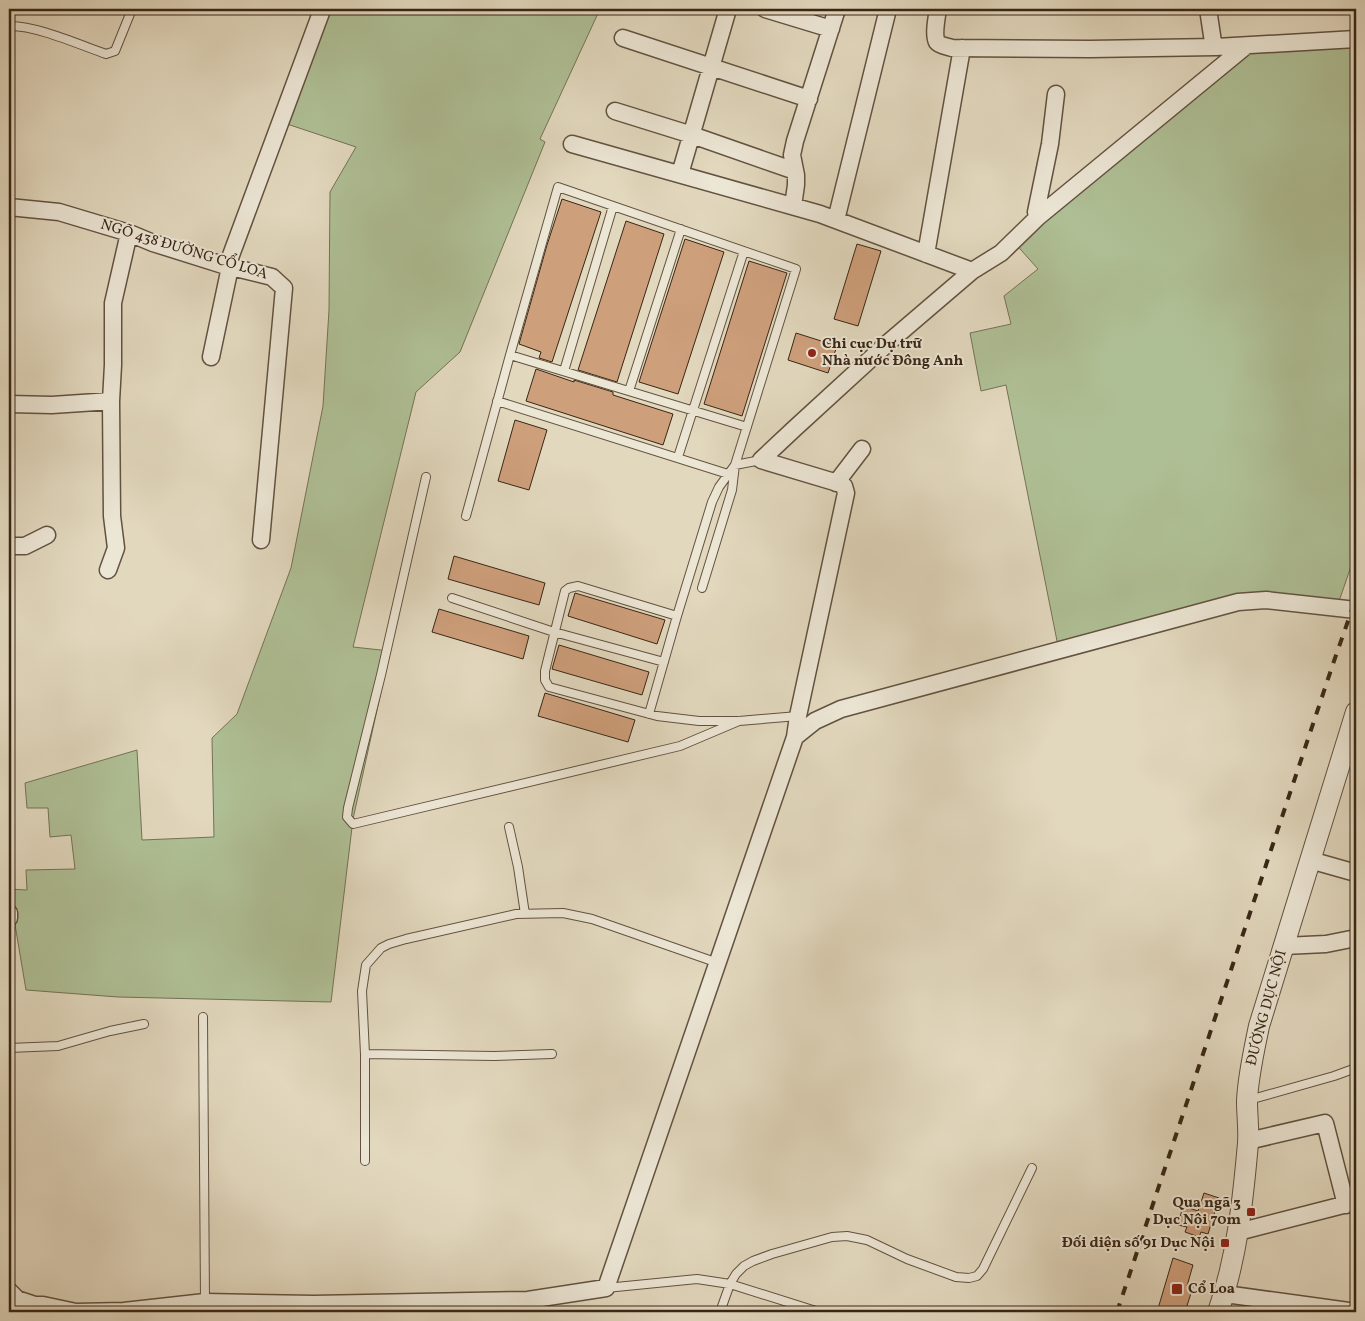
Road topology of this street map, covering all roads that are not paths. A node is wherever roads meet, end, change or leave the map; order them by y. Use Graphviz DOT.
graph roads {
  1 [pos="132,9"];
  2 [pos="728,9"];
  3 [pos="765,9"];
  4 [pos="837,9"];
  5 [pos="888,9"];
  6 [pos="938,9"];
  7 [pos="1208,9"];
  8 [pos="322,10"];
  9 [pos="9,26"];
  10 [pos="830,29"];
  11 [pos="624,38"];
  12 [pos="1356,39"];
  13 [pos="1246,46"];
  14 [pos="1216,47"];
  15 [pos="962,48"];
  16 [pos="712,67"];
  17 [pos="1056,94"];
  18 [pos="809,98"];
  19 [pos="615,111"];
  20 [pos="692,135"];
  21 [pos="572,144"];
  22 [pos="795,171"];
  23 [pos="680,174"];
  24 [pos="791,205"];
  25 [pos="614,206"];
  26 [pos="9,207"];
  27 [pos="1038,217"];
  28 [pos="836,220"];
  29 [pos="681,229"];
  30 [pos="129,232"];
  31 [pos="744,251"];
  32 [pos="926,254"];
  33 [pos="229,266"];
  34 [pos="972,271"];
  35 [pos="510,355"];
  36 [pos="211,358"];
  37 [pos="564,371"];
  38 [pos="629,391"];
  39 [pos="111,401"];
  40 [pos="497,401"];
  41 [pos="9,404"];
  42 [pos="693,410"];
  43 [pos="747,427"];
  44 [pos="862,449"];
  45 [pos="678,457"];
  46 [pos="761,460"];
  47 [pos="736,466"];
  48 [pos="728,474"];
  49 [pos="426,477"];
  50 [pos="836,482"];
  51 [pos="466,516"];
  52 [pos="47,535"];
  53 [pos="261,540"];
  54 [pos="9,546"];
  55 [pos="108,570"];
  56 [pos="702,588"];
  57 [pos="452,598"];
  58 [pos="1356,610"];
  59 [pos="677,616"];
  60 [pos="554,632"];
  61 [pos="664,662"];
  62 [pos="1356,712"];
  63 [pos="649,714"];
  64 [pos="798,716"];
  65 [pos="739,720"];
  66 [pos="795,737"];
  67 [pos="509,827"];
  68 [pos="1310,860"];
  69 [pos="1356,873"];
  70 [pos="9,913"];
  71 [pos="525,914"];
  72 [pos="9,918"];
  73 [pos="1356,938"];
  74 [pos="1284,946"];
  75 [pos="718,963"];
  76 [pos="203,1016"];
  77 [pos="144,1024"];
  78 [pos="9,1048"];
  79 [pos="365,1054"];
  80 [pos="552,1054"];
  81 [pos="1356,1068"];
  82 [pos="1247,1101"];
  83 [pos="1248,1141"];
  84 [pos="365,1161"];
  85 [pos="1032,1168"];
  86 [pos="1351,1203"];
  87 [pos="1238,1232"];
  88 [pos="730,1284"];
  89 [pos="606,1288"];
  90 [pos="9,1291"];
  91 [pos="205,1302"];
  92 [pos="1222,1303"];
  93 [pos="29,1308"];
  94 [pos="248,1308"];
  95 [pos="720,1312"];
  96 [pos="819,1312"];
  97 [pos="1356,1312"];
  1 -- 9 [label="lane"];
  2 -- 16 [label="street"];
  3 -- 10 [label="street"];
  4 -- 10 [label="street"];
  5 -- 28 [label="street"];
  6 -- 15 [label="street"];
  7 -- 14 [label="street"];
  8 -- 33 [label="street"];
  10 -- 18 [label="street"];
  11 -- 16 [label="street"];
  12 -- 13 [label="street"];
  13 -- 14 [label="street"];
  13 -- 27 [label="street"];
  14 -- 15 [label="street"];
  15 -- 32 [label="street"];
  16 -- 18 [label="street"];
  16 -- 20 [label="street"];
  17 -- 27 [label="street"];
  18 -- 22 [label="street"];
  19 -- 20 [label="street"];
  20 -- 22 [label="street"];
  20 -- 23 [label="street"];
  21 -- 23 [label="street"];
  22 -- 24 [label="street"];
  23 -- 24 [label="street"];
  24 -- 28 [label="street"];
  25 -- 29 [label="lane"];
  25 -- 35 [label="lane"];
  25 -- 37 [label="lane"];
  26 -- 30 [label="street, NGÕ 438 ĐƯỜNG CỔ LOA"];
  27 -- 34 [label="street"];
  28 -- 32 [label="street"];
  29 -- 31 [label="lane"];
  29 -- 38 [label="lane"];
  30 -- 33 [label="street, NGÕ 438 ĐƯỜNG CỔ LOA"];
  30 -- 39 [label="street"];
  31 -- 42 [label="lane"];
  31 -- 43 [label="lane"];
  32 -- 34 [label="street"];
  33 -- 36 [label="street"];
  33 -- 53 [label="street, NGÕ 438 ĐƯỜNG CỔ LOA"];
  34 -- 46 [label="street"];
  35 -- 37 [label="lane"];
  35 -- 40 [label="lane"];
  37 -- 38 [label="lane"];
  38 -- 42 [label="lane"];
  39 -- 41 [label="street"];
  39 -- 55 [label="street"];
  40 -- 45 [label="lane"];
  40 -- 51 [label="lane"];
  42 -- 43 [label="lane"];
  42 -- 45 [label="lane"];
  43 -- 47 [label="lane"];
  44 -- 50 [label="street"];
  45 -- 48 [label="lane"];
  46 -- 47 [label="lane"];
  46 -- 50 [label="street"];
  47 -- 48 [label="lane"];
  47 -- 56 [label="lane"];
  48 -- 59 [label="lane"];
  49 -- 65 [label="lane"];
  50 -- 64 [label="street"];
  52 -- 54 [label="street"];
  57 -- 60 [label="lane"];
  58 -- 66 [label="street"];
  59 -- 60 [label="lane"];
  59 -- 61 [label="lane"];
  60 -- 61 [label="lane"];
  60 -- 63 [label="lane"];
  61 -- 63 [label="lane"];
  62 -- 68 [label="street, ĐƯỜNG DỤC NỘI"];
  63 -- 65 [label="lane"];
  64 -- 65 [label="lane"];
  64 -- 66 [label="street"];
  66 -- 75 [label="street"];
  67 -- 71 [label="lane"];
  68 -- 69 [label="street"];
  68 -- 74 [label="street, ĐƯỜNG DỤC NỘI"];
  70 -- 72 [label="street"];
  71 -- 75 [label="lane"];
  71 -- 79 [label="lane"];
  73 -- 74 [label="street"];
  74 -- 82 [label="street, ĐƯỜNG DỤC NỘI"];
  75 -- 89 [label="street"];
  76 -- 91 [label="lane"];
  77 -- 78 [label="lane"];
  79 -- 80 [label="lane"];
  79 -- 84 [label="lane"];
  81 -- 82 [label="lane"];
  82 -- 83 [label="street, ĐƯỜNG DỤC NỘI"];
  83 -- 86 [label="street"];
  83 -- 87 [label="street, ĐƯỜNG DỤC NỘI"];
  85 -- 88 [label="lane"];
  86 -- 87 [label="street"];
  87 -- 92 [label="street, ĐƯỜNG DỤC NỘI"];
  88 -- 89 [label="lane"];
  88 -- 95 [label="lane"];
  88 -- 96 [label="lane"];
  89 -- 94 [label="street"];
  90 -- 93 [label="street"];
  91 -- 93 [label="street"];
  91 -- 94 [label="street"];
  92 -- 97 [label="street"];
}
